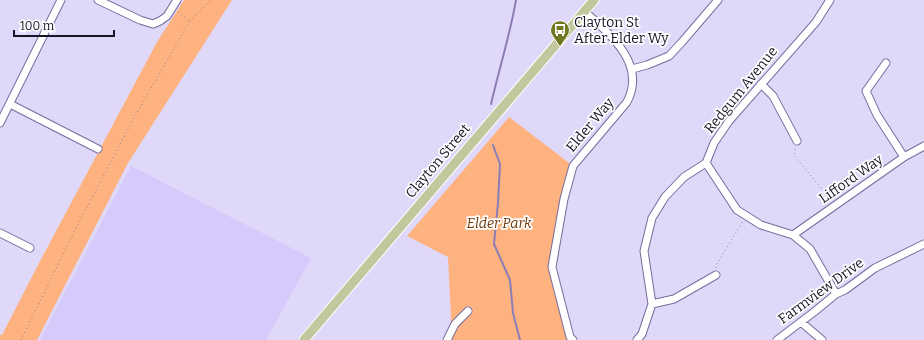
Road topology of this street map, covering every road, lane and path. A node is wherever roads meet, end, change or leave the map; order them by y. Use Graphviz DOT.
graph roads {
  1 [pos="61,0"];
  2 [pos="98,0"];
  3 [pos="177,0"];
  4 [pos="210,0"];
  5 [pos="594,0"];
  6 [pos="718,0"];
  7 [pos="830,0"];
  8 [pos="172,8"];
  9 [pos="584,11"];
  10 [pos="190,21"];
  11 [pos="886,63"];
  12 [pos="632,69"];
  13 [pos="761,84"];
  14 [pos="10,104"];
  15 [pos="0,123"];
  16 [pos="797,141"];
  17 [pos="924,146"];
  18 [pos="98,148"];
  19 [pos="904,157"];
  20 [pos="706,163"];
  21 [pos="835,206"];
  22 [pos="746,216"];
  23 [pos="0,233"];
  24 [pos="793,235"];
  25 [pos="924,244"];
  26 [pos="30,248"];
  27 [pos="716,275"];
  28 [pos="836,294"];
  29 [pos="652,304"];
  30 [pos="468,311"];
  31 [pos="801,322"];
  32 [pos="21,340"];
  33 [pos="304,340"];
  34 [pos="447,340"];
  35 [pos="573,340"];
  36 [pos="637,340"];
  37 [pos="777,340"];
  38 [pos="822,340"];
  1 -- 14 [label="street"];
  2 -- 8 [label="street"];
  3 -- 8 [label="street"];
  4 -- 10 [label="path"];
  5 -- 9 [label="main road, Clayton Street"];
  6 -- 12 [label="street"];
  7 -- 13 [label="street, Redgum Avenue"];
  8 -- 10 [label="path"];
  9 -- 12 [label="street"];
  9 -- 33 [label="main road, Clayton Street"];
  10 -- 32 [label="path"];
  11 -- 19 [label="street"];
  12 -- 35 [label="street, Elder Way"];
  13 -- 16 [label="street"];
  13 -- 20 [label="street, Redgum Avenue"];
  14 -- 15 [label="street"];
  14 -- 18 [label="street"];
  16 -- 21 [label="path"];
  17 -- 19 [label="street, Lifford Way"];
  19 -- 21 [label="street, Lifford Way"];
  20 -- 22 [label="street"];
  20 -- 29 [label="street"];
  21 -- 24 [label="street, Lifford Way"];
  22 -- 24 [label="street"];
  22 -- 27 [label="path"];
  23 -- 26 [label="street"];
  24 -- 28 [label="street"];
  25 -- 28 [label="street, Farmview Drive"];
  27 -- 29 [label="street"];
  28 -- 31 [label="street, Farmview Drive"];
  29 -- 36 [label="street"];
  30 -- 34 [label="street"];
  31 -- 37 [label="street, Farmview Drive"];
  31 -- 38 [label="street"];
}
